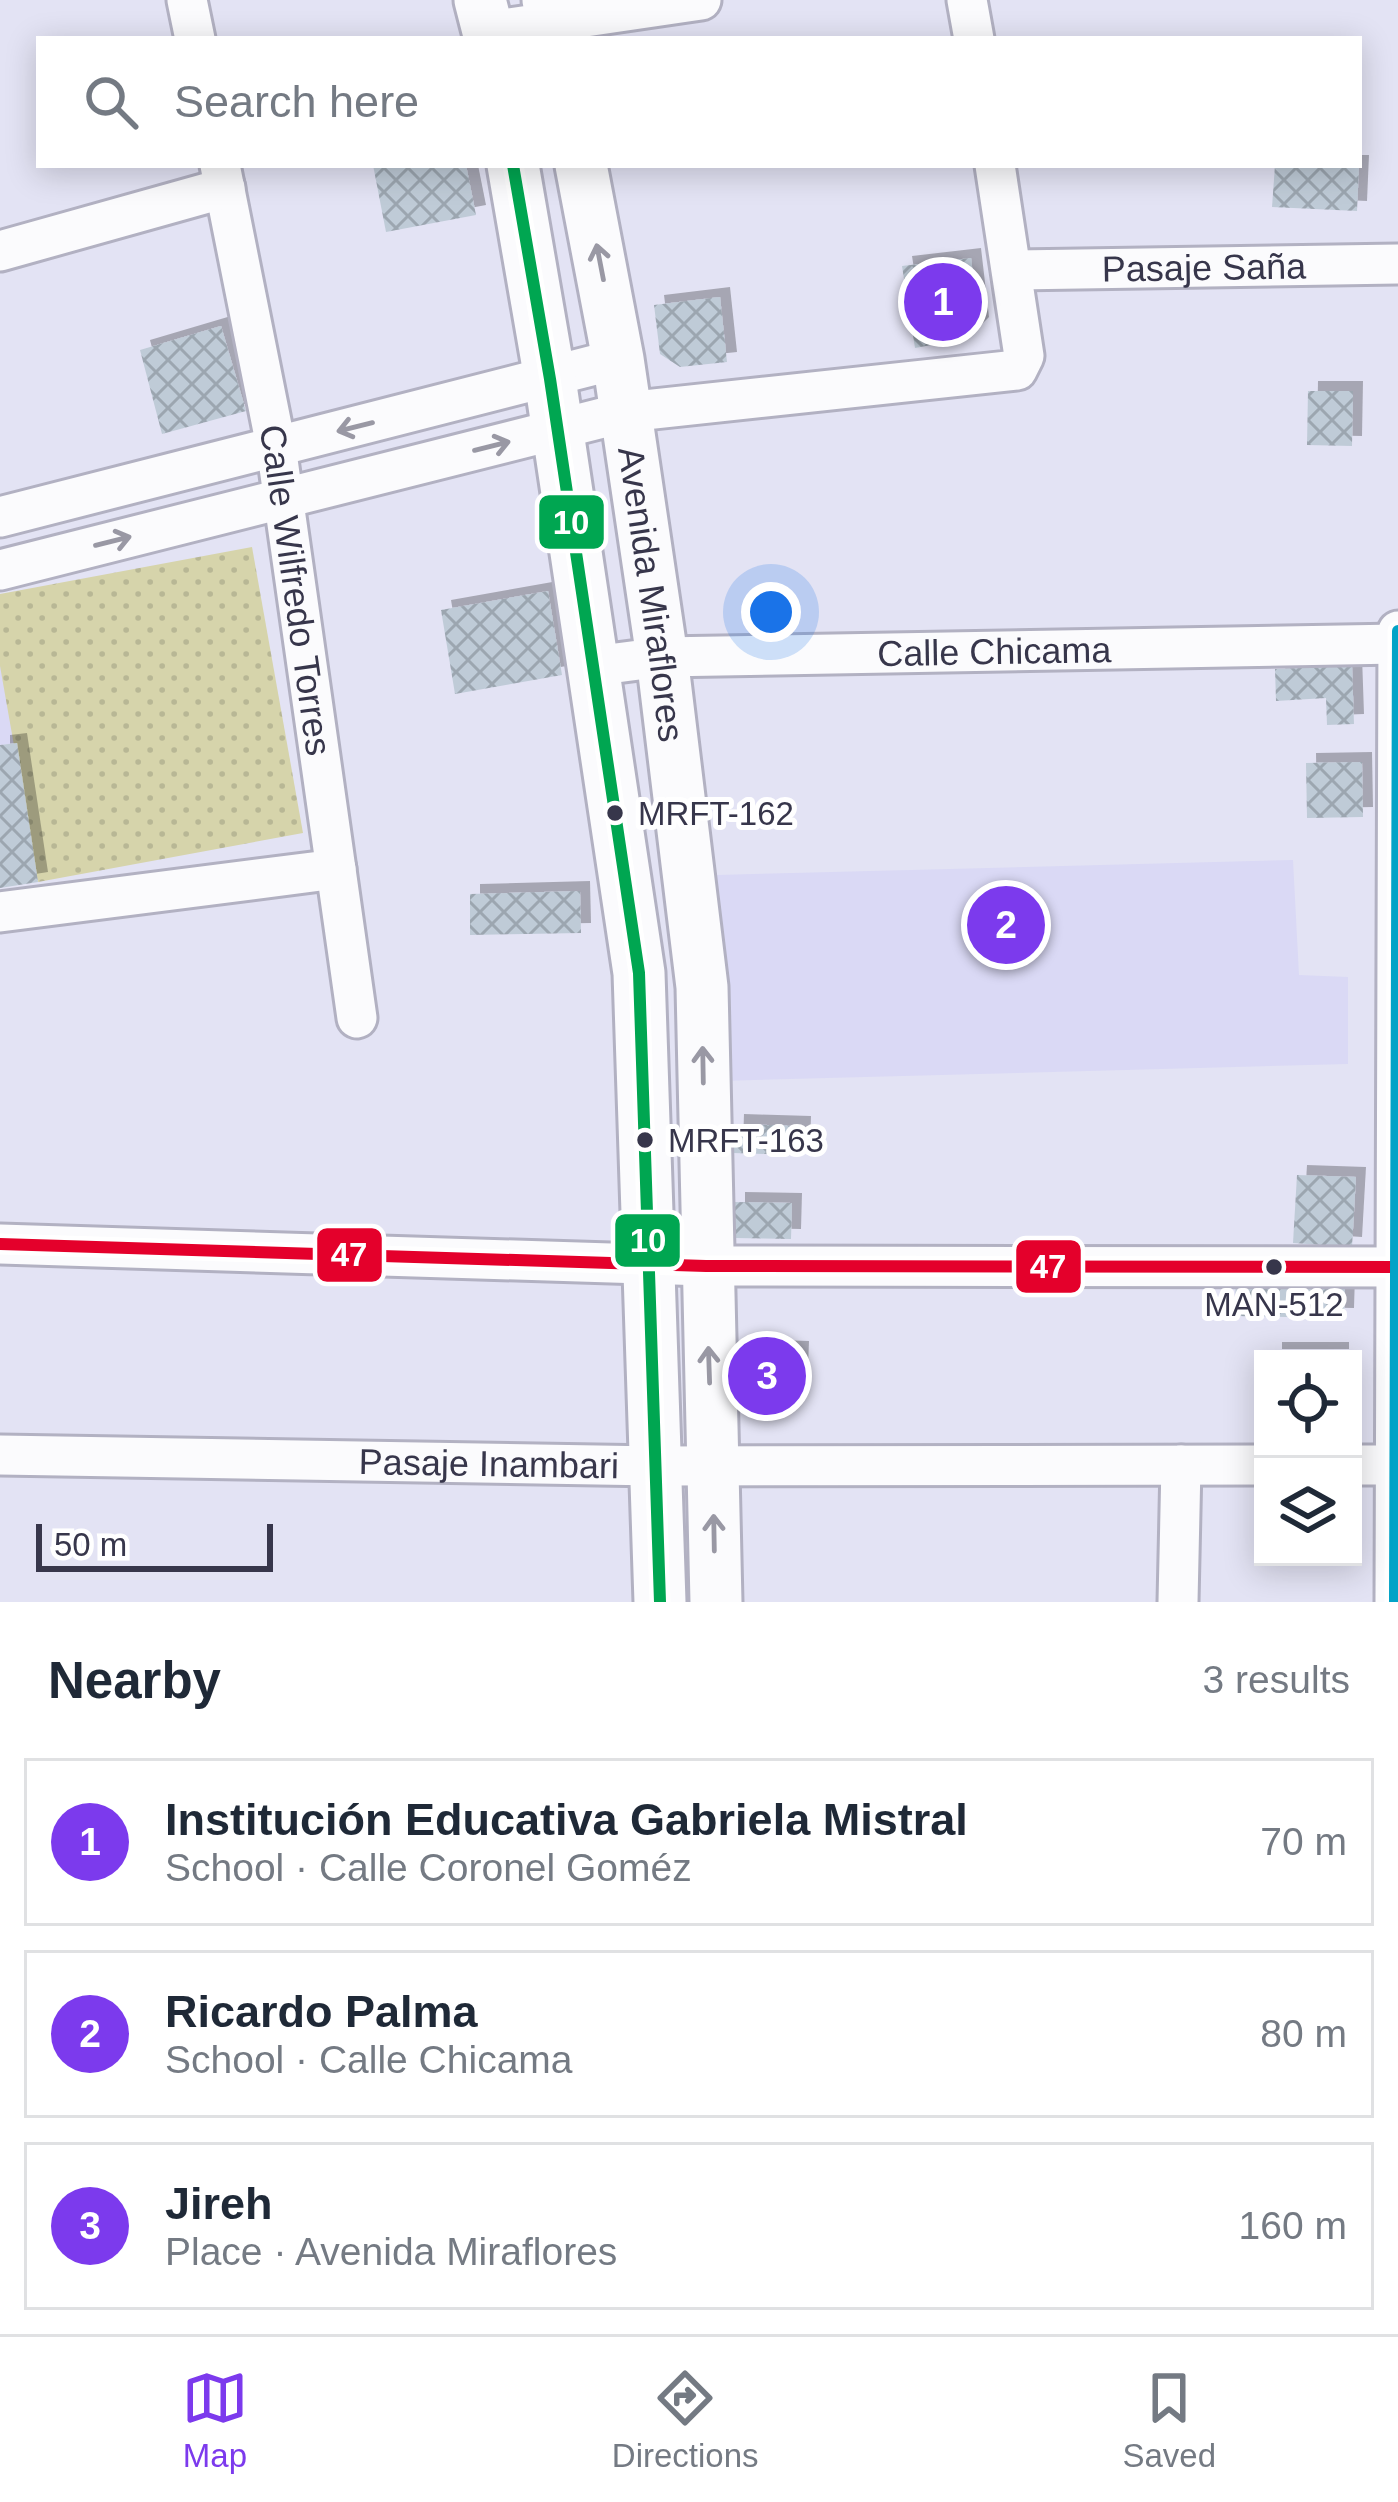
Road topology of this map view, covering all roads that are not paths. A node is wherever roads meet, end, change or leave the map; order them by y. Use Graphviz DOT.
graph roads {
  1 [pos="187,0"];
  2 [pos="700,0"];
  3 [pos="967,0"];
  4 [pos="553,19"];
  5 [pos="486,23"];
  6 [pos="194,36"];
  7 [pos="973,36"];
  8 [pos="514,168"];
  9 [pos="582,168"];
  10 [pos="995,168"];
  11 [pos="222,176"];
  12 [pos="0,251"];
  13 [pos="1398,263"];
  14 [pos="1012,270"];
  15 [pos="618,359"];
  16 [pos="550,379"];
  17 [pos="626,412"];
  18 [pos="557,430"];
  19 [pos="276,446"];
  20 [pos="283,499"];
  21 [pos="0,517"];
  22 [pos="0,570"];
  23 [pos="1398,631"];
  24 [pos="1398,644"];
  25 [pos="662,657"];
  26 [pos="593,666"];
  27 [pos="336,869"];
  28 [pos="0,912"];
  29 [pos="357,1018"];
  30 [pos="0,1244"];
  31 [pos="652,1262"];
  32 [pos="706,1266"];
  33 [pos="1397,1268"];
  34 [pos="0,1455"];
  35 [pos="712,1465"];
  36 [pos="1181,1465"];
  37 [pos="1254,1465"];
  38 [pos="1362,1465"];
  39 [pos="1395,1465"];
  40 [pos="657,1466"];
  41 [pos="660,1602"];
  42 [pos="716,1602"];
  43 [pos="1178,1602"];
  44 [pos="1395,1602"];
  1 -- 6 [label="street"];
  2 -- 4 [label="street"];
  3 -- 7 [label="street"];
  4 -- 5 [label="street"];
  8 -- 16 [label="main road, Avenida Miraflores"];
  15 -- 9 [label="main road, Avenida Miraflores, one-way"];
  10 -- 14 [label="street"];
  11 -- 12 [label="street"];
  11 -- 19 [label="street, Calle Wilfredo Torres"];
  13 -- 14 [label="street, Pasaje Saña"];
  14 -- 17 [label="street"];
  15 -- 16 [label="street"];
  15 -- 17 [label="main road, Avenida Miraflores"];
  16 -- 18 [label="main road, Avenida Miraflores"];
  16 -- 19 [label="street, one-way"];
  17 -- 18 [label="street"];
  17 -- 25 [label="main road, Avenida Miraflores"];
  20 -- 18 [label="street, one-way"];
  18 -- 26 [label="main road, Avenida Miraflores"];
  19 -- 20 [label="street, Calle Wilfredo Torres"];
  19 -- 21 [label="street"];
  22 -- 20 [label="street, one-way"];
  20 -- 27 [label="street, Calle Wilfredo Torres"];
  23 -- 24 [label="street"];
  24 -- 25 [label="street, Calle Chicama"];
  24 -- 33 [label="street"];
  25 -- 26 [label="street, Calle Chicama"];
  32 -- 25 [label="main road, Avenida Miraflores, one-way"];
  26 -- 31 [label="main road, Avenida Miraflores"];
  27 -- 28 [label="street"];
  27 -- 29 [label="street, Calle Wilfredo Torres"];
  30 -- 31 [label="street"];
  31 -- 32 [label="street"];
  31 -- 40 [label="main road, Avenida Miraflores"];
  32 -- 33 [label="street"];
  35 -- 32 [label="main road, Avenida Miraflores, one-way"];
  33 -- 39 [label="street"];
  34 -- 40 [label="street, Pasaje Inambari"];
  35 -- 36 [label="street, Pasaje Inambari"];
  35 -- 40 [label="street, Pasaje Inambari"];
  42 -- 35 [label="main road, Avenida Miraflores, one-way"];
  36 -- 37 [label="street, Pasaje Inambari"];
  36 -- 43 [label="street"];
  38 -- 39 [label="street"];
  39 -- 44 [label="street"];
  40 -- 41 [label="main road, Avenida Miraflores"];
}
